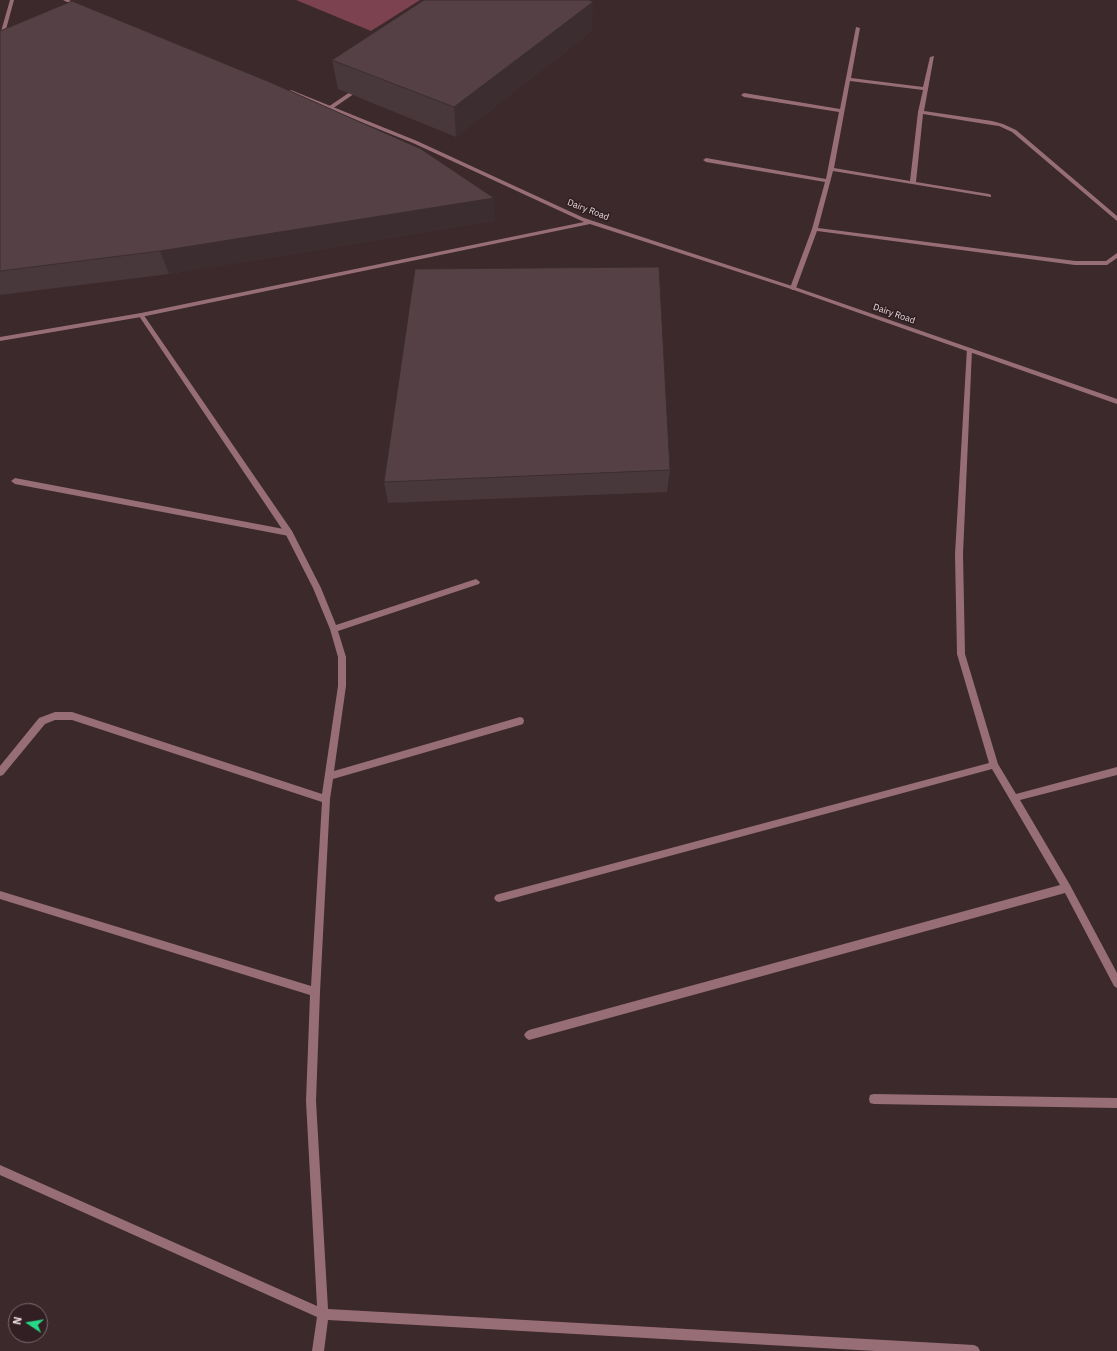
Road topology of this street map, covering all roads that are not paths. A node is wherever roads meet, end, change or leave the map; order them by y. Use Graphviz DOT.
graph roads {
  1 [pos="12,0"];
  2 [pos="65,0"];
  3 [pos="87,9"];
  4 [pos="858,28"];
  5 [pos="0,44"];
  6 [pos="932,57"];
  7 [pos="849,79"];
  8 [pos="363,86"];
  9 [pos="926,89"];
  10 [pos="286,90"];
  11 [pos="744,95"];
  12 [pos="330,108"];
  13 [pos="843,111"];
  14 [pos="922,112"];
  15 [pos="706,160"];
  16 [pos="832,169"];
  17 [pos="828,181"];
  18 [pos="913,182"];
  19 [pos="989,196"];
  20 [pos="1117,219"];
  21 [pos="590,222"];
  22 [pos="815,229"];
  23 [pos="1117,256"];
  24 [pos="793,288"];
  25 [pos="141,315"];
  26 [pos="0,339"];
  27 [pos="969,350"];
  28 [pos="1117,402"];
  29 [pos="15,481"];
  30 [pos="289,533"];
  31 [pos="476,582"];
  32 [pos="334,628"];
  33 [pos="520,721"];
  34 [pos="994,765"];
  35 [pos="1,768"];
  36 [pos="1117,771"];
  37 [pos="330,776"];
  38 [pos="1014,798"];
  39 [pos="326,799"];
  40 [pos="1067,888"];
  41 [pos="0,895"];
  42 [pos="499,898"];
  43 [pos="1117,983"];
  44 [pos="315,992"];
  45 [pos="529,1035"];
  46 [pos="874,1098"];
  47 [pos="1117,1103"];
  48 [pos="0,1170"];
  49 [pos="323,1314"];
  50 [pos="318,1351"];
  51 [pos="974,1351"];
  1 -- 5 [label="street"];
  2 -- 3 [label="street"];
  4 -- 7 [label="street"];
  6 -- 9 [label="street"];
  7 -- 9 [label="street"];
  7 -- 13 [label="street"];
  8 -- 12 [label="street"];
  9 -- 14 [label="street"];
  10 -- 12 [label="street, Dairy Road"];
  11 -- 13 [label="street"];
  12 -- 21 [label="street, Dairy Road"];
  13 -- 16 [label="street"];
  14 -- 18 [label="street"];
  14 -- 20 [label="street"];
  15 -- 17 [label="street"];
  16 -- 17 [label="street"];
  16 -- 18 [label="street"];
  17 -- 22 [label="street"];
  18 -- 19 [label="street"];
  21 -- 24 [label="street, Dairy Road"];
  21 -- 25 [label="street"];
  22 -- 23 [label="street"];
  22 -- 24 [label="street"];
  24 -- 27 [label="street, Dairy Road"];
  25 -- 26 [label="street"];
  25 -- 30 [label="street"];
  27 -- 28 [label="street, Dairy Road"];
  27 -- 34 [label="street"];
  29 -- 30 [label="street"];
  30 -- 32 [label="street"];
  31 -- 32 [label="street"];
  32 -- 37 [label="street"];
  33 -- 37 [label="street"];
  34 -- 38 [label="street"];
  34 -- 42 [label="street"];
  35 -- 39 [label="street"];
  36 -- 38 [label="street"];
  37 -- 39 [label="street"];
  38 -- 40 [label="street"];
  39 -- 44 [label="street"];
  40 -- 43 [label="street"];
  40 -- 45 [label="street"];
  41 -- 44 [label="street"];
  44 -- 49 [label="street"];
  46 -- 47 [label="street"];
  48 -- 49 [label="street"];
  49 -- 50 [label="street"];
  49 -- 51 [label="street"];
}
